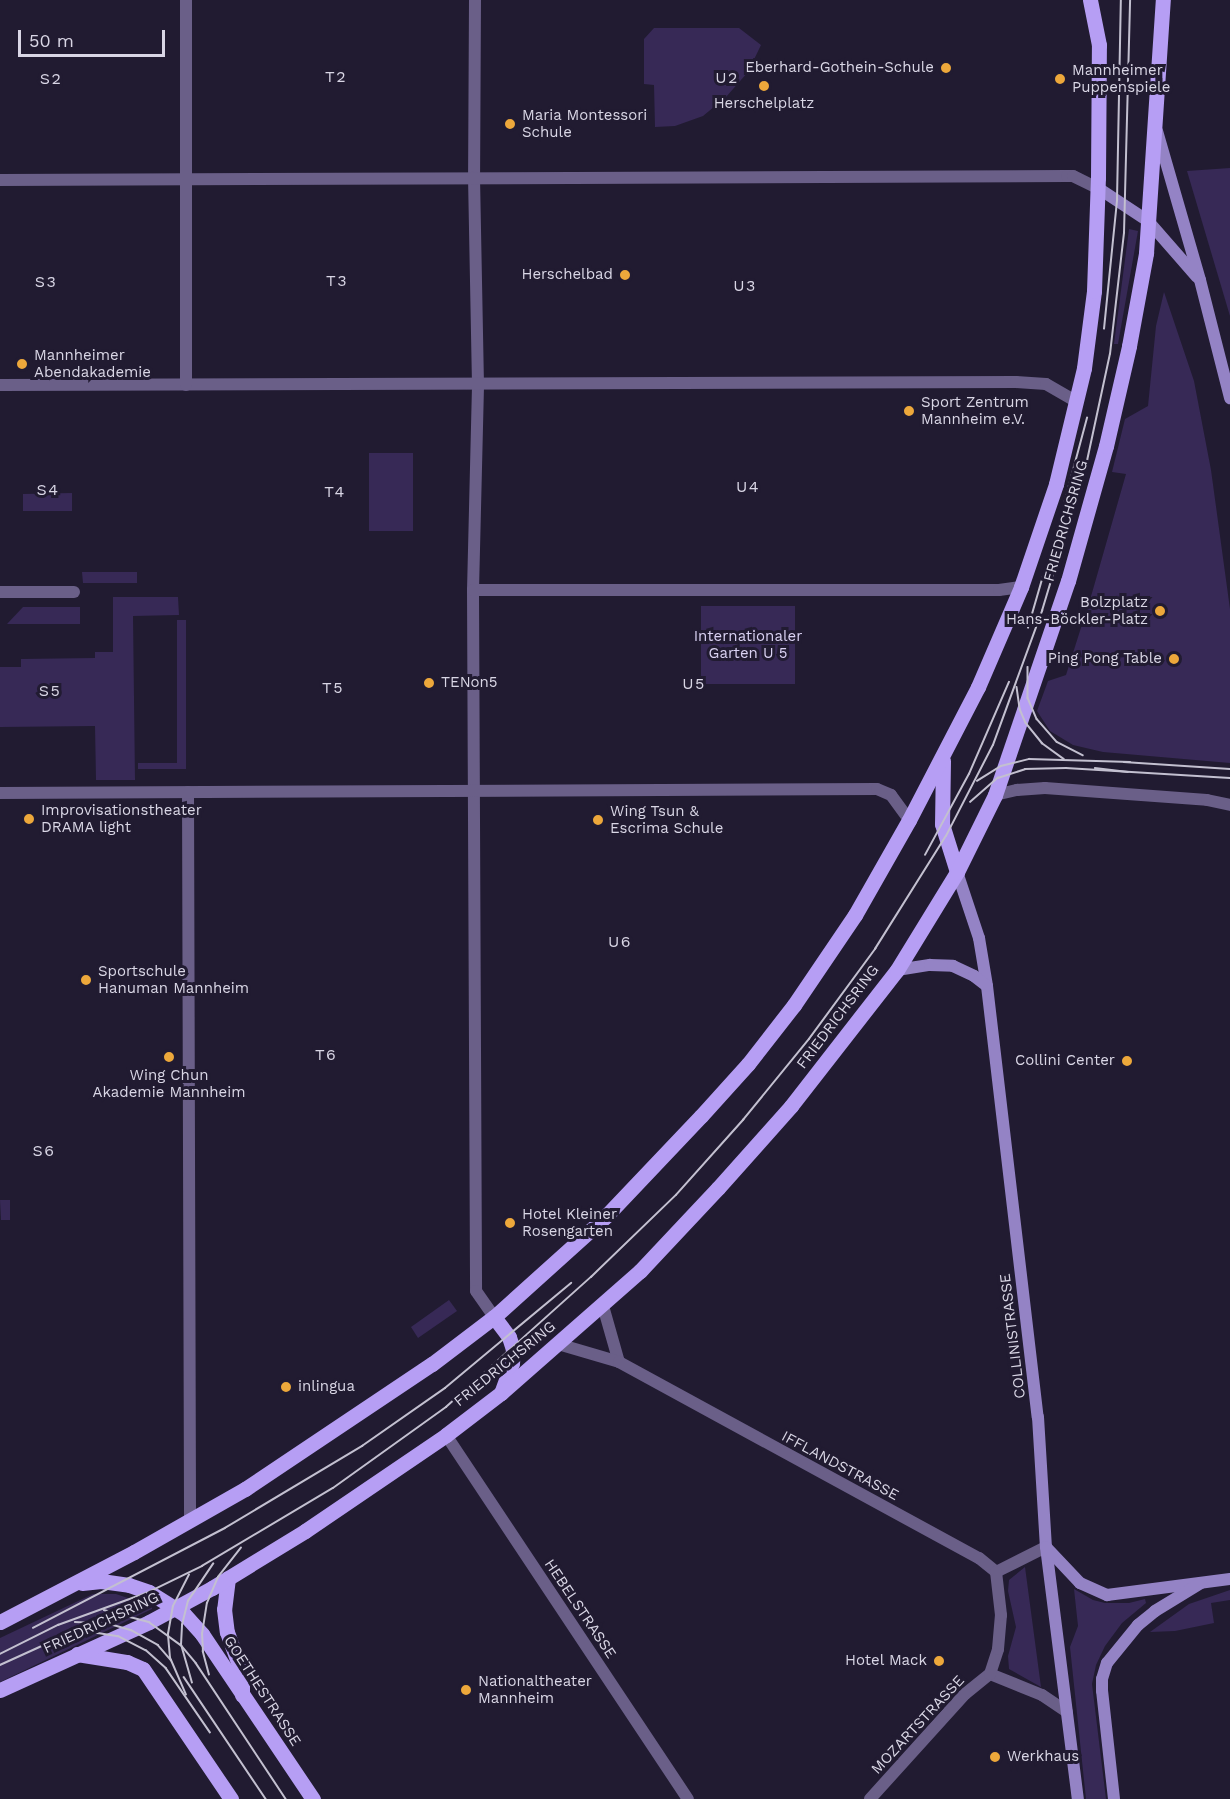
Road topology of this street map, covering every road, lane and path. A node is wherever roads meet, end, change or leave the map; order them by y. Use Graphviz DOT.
graph roads {
  1 [pos="186,0"];
  2 [pos="475,0"];
  3 [pos="1090,0"];
  4 [pos="1163,0"];
  5 [pos="1155,127"];
  6 [pos="474,177"];
  7 [pos="187,179"];
  8 [pos="0,180"];
  9 [pos="1098,188"];
  10 [pos="1148,221"];
  11 [pos="1200,280"];
  12 [pos="0,385"];
  13 [pos="186,385"];
  14 [pos="478,386"];
  15 [pos="1230,399"];
  16 [pos="1077,402"];
  17 [pos="1021,588"];
  18 [pos="473,591"];
  19 [pos="0,592"];
  20 [pos="74,592"];
  21 [pos="943,755"];
  22 [pos="473,789"];
  23 [pos="188,792"];
  24 [pos="0,793"];
  25 [pos="995,795"];
  26 [pos="1230,805"];
  27 [pos="909,820"];
  28 [pos="957,872"];
  29 [pos="897,970"];
  30 [pos="987,986"];
  31 [pos="603,1306"];
  32 [pos="494,1317"];
  33 [pos="558,1344"];
  34 [pos="619,1362"];
  35 [pos="501,1394"];
  36 [pos="446,1435"];
  37 [pos="190,1521"];
  38 [pos="1046,1546"];
  39 [pos="996,1572"];
  40 [pos="228,1578"];
  41 [pos="1230,1579"];
  42 [pos="76,1583"];
  43 [pos="1201,1584"];
  44 [pos="175,1608"];
  45 [pos="0,1622"];
  46 [pos="77,1654"];
  47 [pos="990,1674"];
  48 [pos="0,1690"];
  49 [pos="242,1695"];
  50 [pos="1067,1712"];
  51 [pos="231,1799"];
  52 [pos="313,1799"];
  53 [pos="688,1799"];
  54 [pos="870,1799"];
  55 [pos="1078,1799"];
  56 [pos="1114,1799"];
  1 -- 7 [label="street"];
  2 -- 6 [label="street"];
  3 -- 9 [label="main road, FRIEDRICHSRING"];
  4 -- 5 [label="main road, FRIEDRICHSRING"];
  5 -- 10 [label="main road, FRIEDRICHSRING"];
  5 -- 11 [label="street"];
  6 -- 7 [label="street"];
  6 -- 9 [label="street"];
  6 -- 14 [label="street"];
  7 -- 8 [label="street"];
  7 -- 13 [label="street"];
  9 -- 10 [label="street"];
  9 -- 16 [label="main road, FRIEDRICHSRING"];
  10 -- 11 [label="street"];
  10 -- 25 [label="main road, FRIEDRICHSRING"];
  11 -- 15 [label="street"];
  12 -- 13 [label="street"];
  13 -- 14 [label="street"];
  14 -- 16 [label="street"];
  14 -- 18 [label="street"];
  16 -- 17 [label="main road, FRIEDRICHSRING"];
  17 -- 18 [label="street"];
  17 -- 21 [label="main road, FRIEDRICHSRING"];
  18 -- 22 [label="street"];
  19 -- 20 [label="street"];
  21 -- 27 [label="main road, FRIEDRICHSRING"];
  21 -- 28 [label="main road"];
  22 -- 23 [label="street"];
  22 -- 27 [label="street"];
  22 -- 32 [label="street"];
  23 -- 24 [label="street"];
  23 -- 37 [label="street"];
  25 -- 26 [label="street"];
  25 -- 28 [label="main road, FRIEDRICHSRING"];
  27 -- 32 [label="main road, FRIEDRICHSRING"];
  28 -- 29 [label="main road, FRIEDRICHSRING"];
  28 -- 30 [label="street, COLLINISTRASSE"];
  29 -- 30 [label="street"];
  29 -- 31 [label="main road, FRIEDRICHSRING"];
  30 -- 38 [label="street, COLLINISTRASSE"];
  31 -- 33 [label="main road, FRIEDRICHSRING"];
  31 -- 34 [label="street"];
  32 -- 35 [label="main road"];
  32 -- 37 [label="main road, FRIEDRICHSRING"];
  33 -- 34 [label="street, IFFLANDSTRASSE"];
  33 -- 35 [label="main road, FRIEDRICHSRING"];
  34 -- 39 [label="street, IFFLANDSTRASSE"];
  35 -- 36 [label="main road, FRIEDRICHSRING"];
  36 -- 40 [label="main road, FRIEDRICHSRING"];
  36 -- 53 [label="street, HEBELSTRASSE"];
  37 -- 42 [label="main road, FRIEDRICHSRING"];
  38 -- 39 [label="street"];
  38 -- 43 [label="street"];
  38 -- 50 [label="street, COLLINISTRASSE"];
  39 -- 47 [label="street"];
  40 -- 44 [label="main road, FRIEDRICHSRING"];
  40 -- 49 [label="main road"];
  41 -- 43 [label="street"];
  42 -- 44 [label="main road, GOETHESTRASSE"];
  42 -- 45 [label="main road, FRIEDRICHSRING"];
  43 -- 56 [label="street"];
  44 -- 46 [label="main road, FRIEDRICHSRING"];
  44 -- 49 [label="main road, GOETHESTRASSE"];
  46 -- 48 [label="main road, FRIEDRICHSRING"];
  46 -- 51 [label="main road"];
  47 -- 50 [label="street"];
  47 -- 54 [label="street, MOZARTSTRASSE"];
  49 -- 52 [label="main road, GOETHESTRASSE"];
  50 -- 55 [label="street, COLLINISTRASSE"];
}
